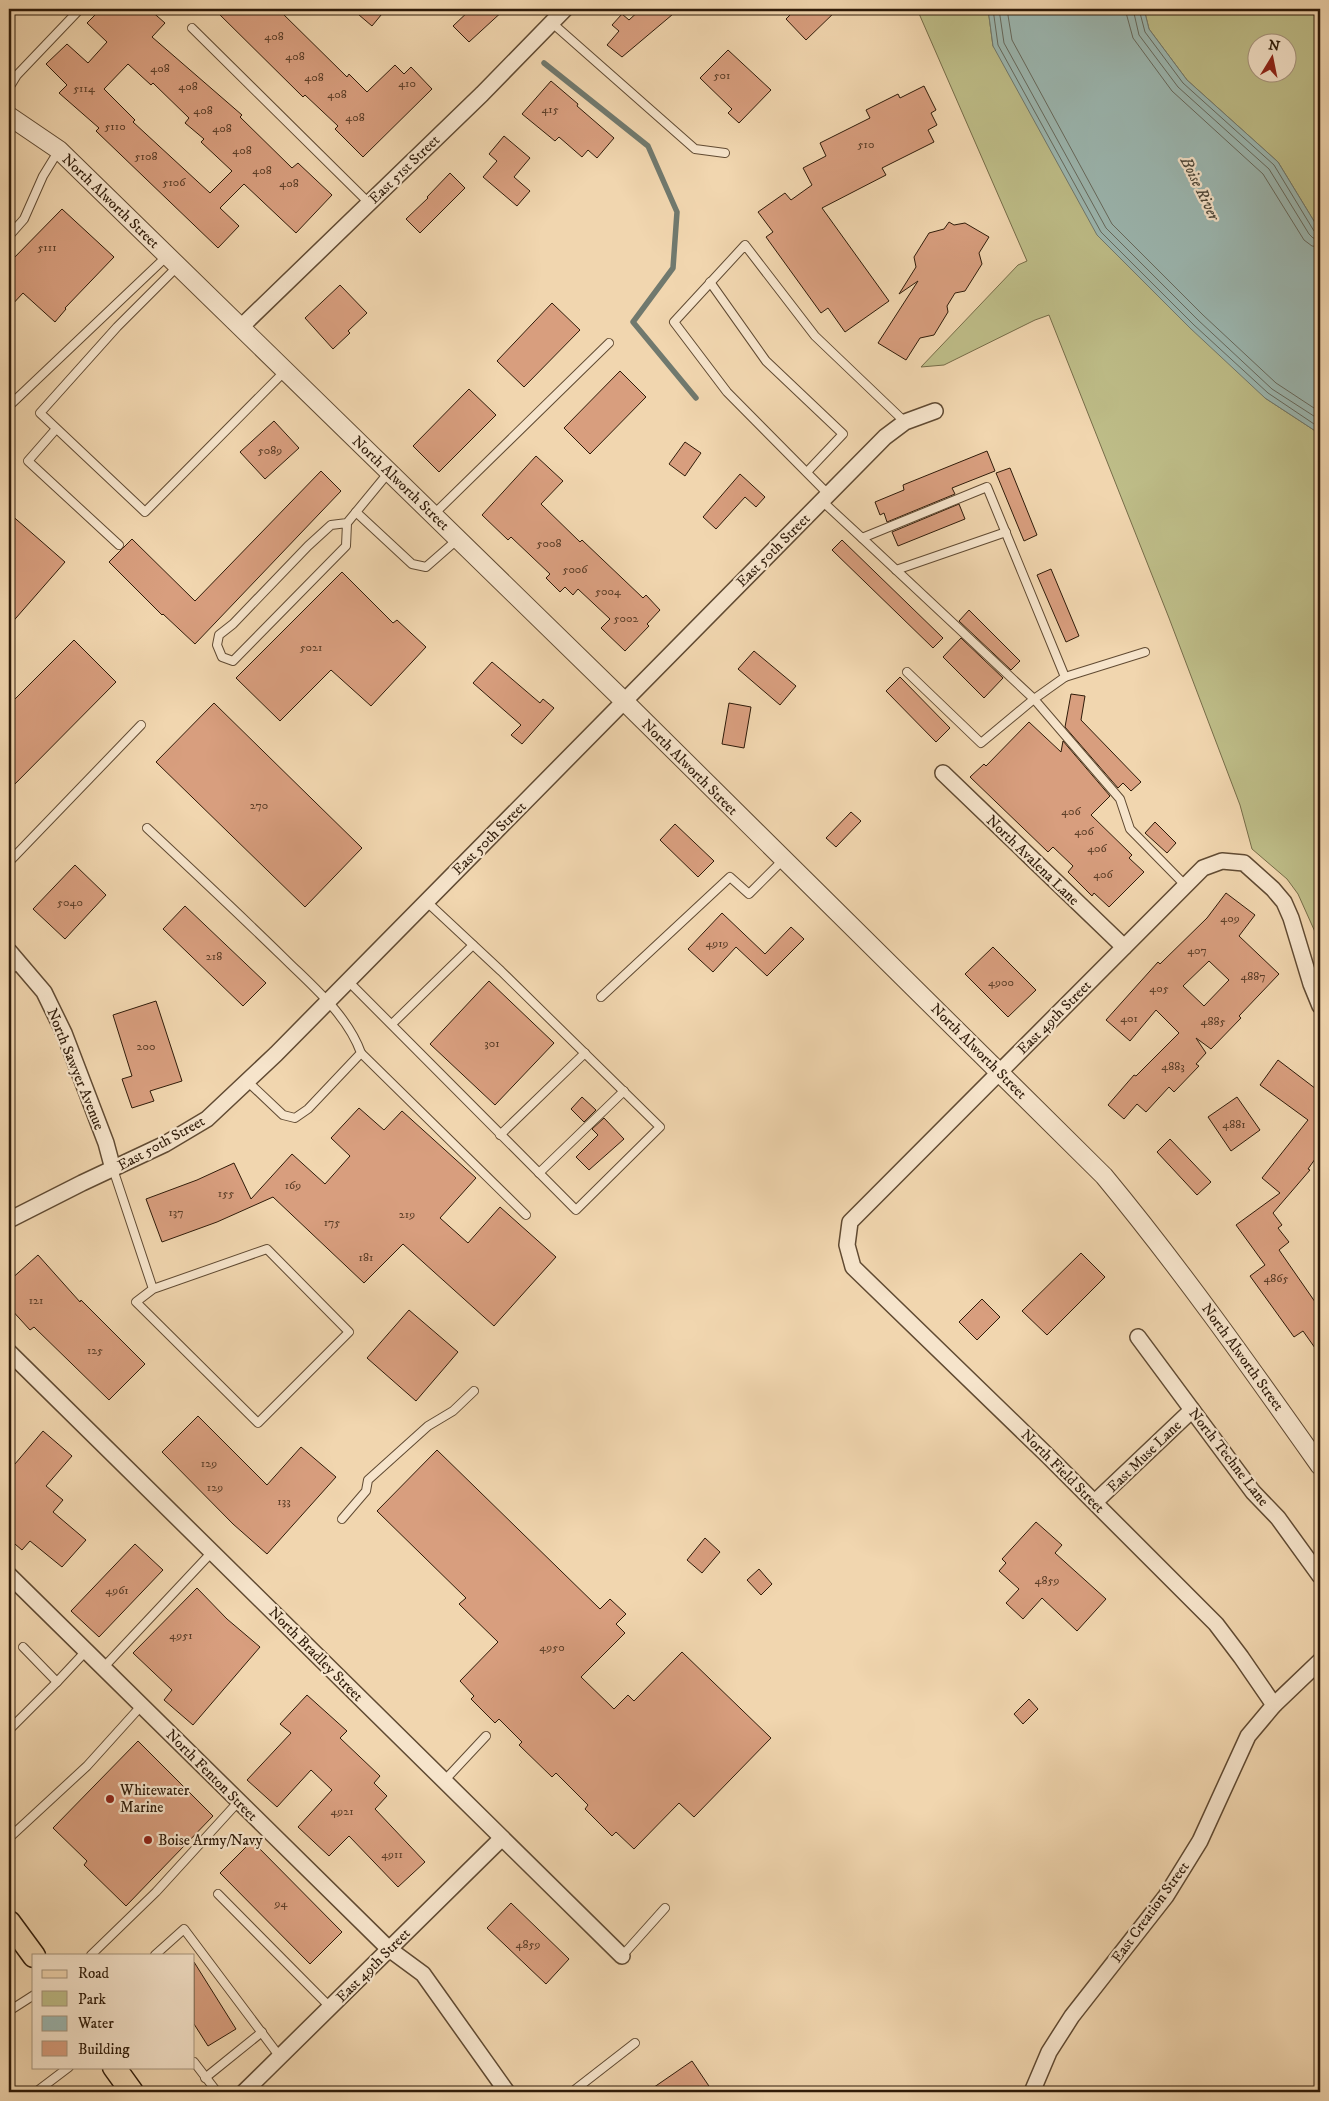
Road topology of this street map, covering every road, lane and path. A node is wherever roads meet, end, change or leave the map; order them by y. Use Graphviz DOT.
graph roads {
  1 [pos="80,9"];
  2 [pos="565,9"];
  3 [pos="551,22"];
  4 [pos="192,28"];
  5 [pos="9,88"];
  6 [pos="9,116"];
  7 [pos="59,150"];
  8 [pos="724,153"];
  9 [pos="370,203"];
  10 [pos="9,236"];
  11 [pos="172,260"];
  12 [pos="710,282"];
  13 [pos="241,327"];
  14 [pos="609,343"];
  15 [pos="286,371"];
  16 [pos="9,406"];
  17 [pos="935,411"];
  18 [pos="905,422"];
  19 [pos="56,429"];
  20 [pos="389,472"];
  21 [pos="807,472"];
  22 [pos="825,497"];
  23 [pos="356,512"];
  24 [pos="433,515"];
  25 [pos="347,522"];
  26 [pos="1006,532"];
  27 [pos="862,538"];
  28 [pos="458,539"];
  29 [pos="118,546"];
  30 [pos="896,570"];
  31 [pos="1145,652"];
  32 [pos="907,672"];
  33 [pos="1065,677"];
  34 [pos="1034,699"];
  35 [pos="624,701"];
  36 [pos="141,725"];
  37 [pos="943,773"];
  38 [pos="147,828"];
  39 [pos="783,860"];
  40 [pos="9,862"];
  41 [pos="1185,885"];
  42 [pos="427,902"];
  43 [pos="473,945"];
  44 [pos="1124,947"];
  45 [pos="12,962"];
  46 [pos="348,981"];
  47 [pos="601,997"];
  48 [pos="328,1002"];
  49 [pos="1320,1006"];
  50 [pos="392,1024"];
  51 [pos="361,1053"];
  52 [pos="585,1053"];
  53 [pos="1000,1072"];
  54 [pos="247,1081"];
  55 [pos="624,1091"];
  56 [pos="500,1135"];
  57 [pos="114,1169"];
  58 [pos="539,1173"];
  59 [pos="526,1215"];
  60 [pos="9,1220"];
  61 [pos="847,1245"];
  62 [pos="153,1289"];
  63 [pos="1138,1337"];
  64 [pos="9,1352"];
  65 [pos="474,1391"];
  66 [pos="1192,1410"];
  67 [pos="1320,1466"];
  68 [pos="1095,1502"];
  69 [pos="342,1519"];
  70 [pos="212,1552"];
  71 [pos="9,1575"];
  72 [pos="1320,1576"];
  73 [pos="23,1647"];
  74 [pos="86,1651"];
  75 [pos="1320,1661"];
  76 [pos="103,1668"];
  77 [pos="56,1682"];
  78 [pos="142,1705"];
  79 [pos="1274,1705"];
  80 [pos="9,1730"];
  81 [pos="486,1736"];
  82 [pos="444,1781"];
  83 [pos="239,1802"];
  84 [pos="9,1838"];
  85 [pos="502,1838"];
  86 [pos="218,1894"];
  87 [pos="665,1908"];
  88 [pos="9,1922"];
  89 [pos="389,1949"];
  90 [pos="33,1954"];
  91 [pos="92,1954"];
  92 [pos="156,1954"];
  93 [pos="622,1956"];
  94 [pos="32,1996"];
  95 [pos="332,2008"];
  96 [pos="9,2011"];
  97 [pos="262,2032"];
  98 [pos="635,2043"];
  99 [pos="280,2057"];
  100 [pos="195,2063"];
  101 [pos="68,2068"];
  102 [pos="115,2068"];
  103 [pos="206,2078"];
  104 [pos="36,2092"];
  105 [pos="132,2092"];
  106 [pos="217,2092"];
  107 [pos="244,2092"];
  108 [pos="507,2092"];
  109 [pos="572,2092"];
  110 [pos="1032,2092"];
  1 -- 5 [label="lane"];
  2 -- 3 [label="street, East 51st Street"];
  3 -- 8 [label="lane"];
  3 -- 9 [label="street, East 51st Street"];
  4 -- 9 [label="lane"];
  6 -- 7 [label="street, North Alworth Street"];
  7 -- 10 [label="lane"];
  7 -- 11 [label="street, North Alworth Street"];
  9 -- 13 [label="street, East 51st Street"];
  11 -- 13 [label="street, North Alworth Street"];
  11 -- 16 [label="lane"];
  11 -- 19 [label="lane"];
  12 -- 18 [label="lane"];
  12 -- 21 [label="lane"];
  12 -- 21 [label="lane"];
  13 -- 15 [label="street, North Alworth Street"];
  14 -- 24 [label="lane"];
  15 -- 19 [label="lane"];
  15 -- 20 [label="street, North Alworth Street"];
  17 -- 18 [label="street, East 50th Street"];
  18 -- 22 [label="street, East 50th Street"];
  19 -- 29 [label="lane"];
  20 -- 23 [label="lane"];
  20 -- 24 [label="street, North Alworth Street"];
  21 -- 22 [label="lane"];
  22 -- 27 [label="lane"];
  22 -- 35 [label="street, East 50th Street"];
  23 -- 25 [label="lane"];
  23 -- 28 [label="lane"];
  24 -- 28 [label="street, North Alworth Street"];
  25 -- 25 [label="lane"];
  26 -- 27 [label="lane"];
  26 -- 30 [label="lane"];
  26 -- 33 [label="lane"];
  27 -- 30 [label="lane"];
  28 -- 35 [label="street, North Alworth Street"];
  30 -- 34 [label="lane"];
  31 -- 33 [label="lane"];
  32 -- 34 [label="lane"];
  33 -- 34 [label="lane"];
  34 -- 41 [label="lane"];
  35 -- 39 [label="street, North Alworth Street"];
  35 -- 42 [label="street, East 50th Street"];
  36 -- 40 [label="lane"];
  37 -- 44 [label="street, North Avalena Lane"];
  38 -- 48 [label="lane"];
  39 -- 47 [label="lane"];
  39 -- 53 [label="street, North Alworth Street"];
  41 -- 44 [label="street, East 49th Street"];
  41 -- 49 [label="street, East 49th Street"];
  42 -- 43 [label="lane"];
  42 -- 46 [label="street, East 50th Street"];
  43 -- 50 [label="lane"];
  43 -- 52 [label="lane"];
  44 -- 53 [label="street, East 49th Street"];
  45 -- 57 [label="street, North Sawyer Avenue"];
  46 -- 48 [label="street, East 50th Street"];
  46 -- 50 [label="lane"];
  48 -- 51 [label="lane"];
  48 -- 54 [label="street, East 50th Street"];
  50 -- 56 [label="lane"];
  51 -- 54 [label="lane"];
  51 -- 59 [label="lane"];
  52 -- 55 [label="lane"];
  52 -- 56 [label="lane"];
  53 -- 61 [label="street, East 49th Street"];
  53 -- 67 [label="street, North Alworth Street"];
  54 -- 57 [label="street, East 50th Street"];
  55 -- 58 [label="lane"];
  55 -- 58 [label="lane"];
  56 -- 58 [label="lane"];
  57 -- 60 [label="street, East 50th Street"];
  57 -- 62 [label="lane"];
  61 -- 68 [label="street, North Field Street"];
  62 -- 62 [label="lane"];
  63 -- 66 [label="street, North Techne Lane"];
  64 -- 70 [label="street, North Bradley Street"];
  65 -- 69 [label="lane"];
  66 -- 68 [label="street, East Muse Lane"];
  66 -- 72 [label="street, North Techne Lane"];
  68 -- 79 [label="street, North Field Street"];
  70 -- 76 [label="lane"];
  70 -- 82 [label="street, North Bradley Street"];
  71 -- 74 [label="street, North Fenton Street"];
  73 -- 77 [label="lane"];
  74 -- 76 [label="street, North Fenton Street"];
  74 -- 77 [label="lane"];
  75 -- 79 [label="street, East Creation Street"];
  76 -- 78 [label="street, North Fenton Street"];
  77 -- 80 [label="lane"];
  78 -- 83 [label="street, North Fenton Street"];
  78 -- 84 [label="lane"];
  79 -- 110 [label="street, East Creation Street"];
  81 -- 82 [label="lane"];
  82 -- 85 [label="street, North Bradley Street"];
  83 -- 89 [label="street, North Fenton Street"];
  83 -- 91 [label="lane"];
  85 -- 89 [label="street, East 49th Street"];
  85 -- 93 [label="street, North Bradley Street"];
  86 -- 95 [label="lane"];
  87 -- 93 [label="lane"];
  88 -- 90 [label="main road"];
  89 -- 95 [label="street, East 49th Street"];
  89 -- 108 [label="street, North Fenton Street"];
  92 -- 97 [label="lane"];
  94 -- 96 [label="lane"];
  95 -- 99 [label="street, East 49th Street"];
  97 -- 99 [label="lane"];
  97 -- 103 [label="lane"];
  98 -- 109 [label="lane"];
  99 -- 107 [label="street, East 49th Street"];
  100 -- 103 [label="lane"];
  101 -- 104 [label="lane"];
  102 -- 105 [label="main road"];
  103 -- 106 [label="lane"];
}
